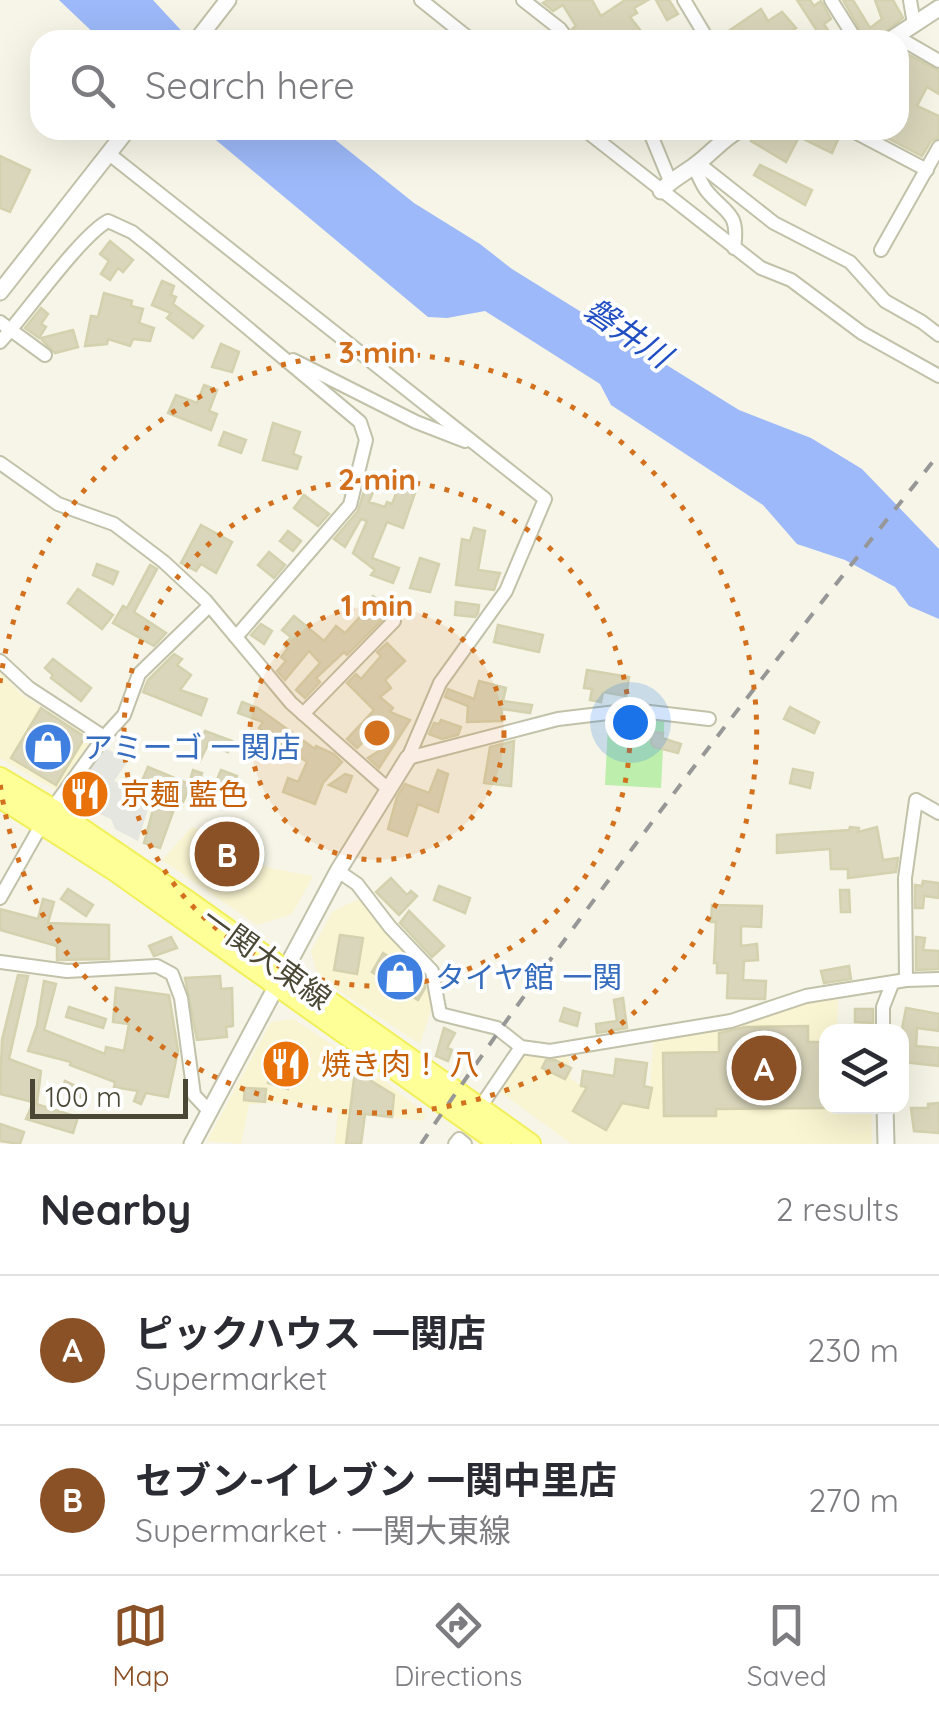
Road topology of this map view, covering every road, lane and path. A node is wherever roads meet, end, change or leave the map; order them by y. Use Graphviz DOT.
graph roads {
  1 [pos="228,0"];
  2 [pos="421,0"];
  3 [pos="524,0"];
  4 [pos="684,0"];
  5 [pos="831,0"];
  6 [pos="910,0"];
  7 [pos="939,8"];
  8 [pos="914,24"];
  9 [pos="205,30"];
  10 [pos="459,30"];
  11 [pos="561,30"];
  12 [pos="702,30"];
  13 [pos="850,30"];
  14 [pos="905,30"];
  15 [pos="909,45"];
  16 [pos="939,61"];
  17 [pos="119,140"];
  18 [pos="599,140"];
  19 [pos="653,140"];
  20 [pos="717,140"];
  21 [pos="870,140"];
  22 [pos="939,147"];
  23 [pos="112,148"];
  24 [pos="696,164"];
  25 [pos="926,170"];
  26 [pos="666,186"];
  27 [pos="734,248"];
  28 [pos="881,250"];
  29 [pos="0,292"];
  30 [pos="5,326"];
  31 [pos="939,335"];
  32 [pos="0,342"];
  33 [pos="272,352"];
  34 [pos="45,355"];
  35 [pos="939,376"];
  36 [pos="478,446"];
  37 [pos="0,463"];
  38 [pos="209,606"];
  39 [pos="394,621"];
  40 [pos="236,637"];
  41 [pos="0,661"];
  42 [pos="304,714"];
  43 [pos="708,719"];
  44 [pos="104,736"];
  45 [pos="408,758"];
  46 [pos="0,778"];
  47 [pos="388,789"];
  48 [pos="0,797"];
  49 [pos="939,813"];
  50 [pos="47,816"];
  51 [pos="338,871"];
  52 [pos="0,898"];
  53 [pos="0,962"];
  54 [pos="280,979"];
  55 [pos="939,979"];
  56 [pos="899,982"];
  57 [pos="882,1024"];
  58 [pos="521,1047"];
  59 [pos="480,1109"];
  60 [pos="210,1112"];
  61 [pos="885,1114"];
  62 [pos="192,1144"];
  63 [pos="455,1144"];
  64 [pos="466,1144"];
  65 [pos="501,1144"];
  66 [pos="530,1144"];
  67 [pos="886,1144"];
  1 -- 9 [label="street"];
  2 -- 10 [label="street"];
  3 -- 11 [label="street"];
  4 -- 12 [label="street"];
  5 -- 13 [label="street"];
  6 -- 8 [label="street"];
  7 -- 8 [label="street"];
  8 -- 14 [label="street"];
  15 -- 16 [label="street"];
  17 -- 23 [label="street"];
  18 -- 26 [label="street"];
  19 -- 26 [label="street"];
  20 -- 24 [label="street"];
  21 -- 25 [label="street"];
  22 -- 25 [label="street"];
  23 -- 29 [label="street"];
  23 -- 36 [label="street"];
  24 -- 26 [label="street"];
  24 -- 27 [label="street"];
  24 -- 31 [label="street"];
  25 -- 28 [label="street"];
  26 -- 27 [label="street"];
  27 -- 35 [label="street"];
  30 -- 32 [label="street"];
  30 -- 33 [label="street"];
  30 -- 34 [label="street"];
  33 -- 36 [label="street"];
  33 -- 40 [label="street"];
  36 -- 45 [label="street"];
  37 -- 38 [label="street"];
  38 -- 40 [label="street"];
  38 -- 44 [label="street"];
  39 -- 42 [label="street"];
  40 -- 42 [label="street"];
  41 -- 44 [label="street"];
  42 -- 47 [label="street"];
  43 -- 45 [label="street"];
  44 -- 50 [label="street"];
  45 -- 47 [label="street"];
  46 -- 50 [label="main road, 一関大東線"];
  47 -- 51 [label="street"];
  48 -- 50 [label="main road, 一関大東線"];
  49 -- 56 [label="street"];
  50 -- 52 [label="street"];
  50 -- 54 [label="main road, 一関大東線"];
  51 -- 54 [label="street"];
  51 -- 58 [label="street"];
  53 -- 60 [label="street"];
  54 -- 59 [label="main road, 一関大東線"];
  54 -- 60 [label="street"];
  54 -- 65 [label="main road, 一関大東線"];
  55 -- 56 [label="street"];
  56 -- 57 [label="street"];
  56 -- 58 [label="street"];
  58 -- 59 [label="street"];
  59 -- 66 [label="main road, 一関大東線"];
  60 -- 62 [label="street"];
  61 -- 67 [label="street"];
  63 -- 64 [label="street"];
}
